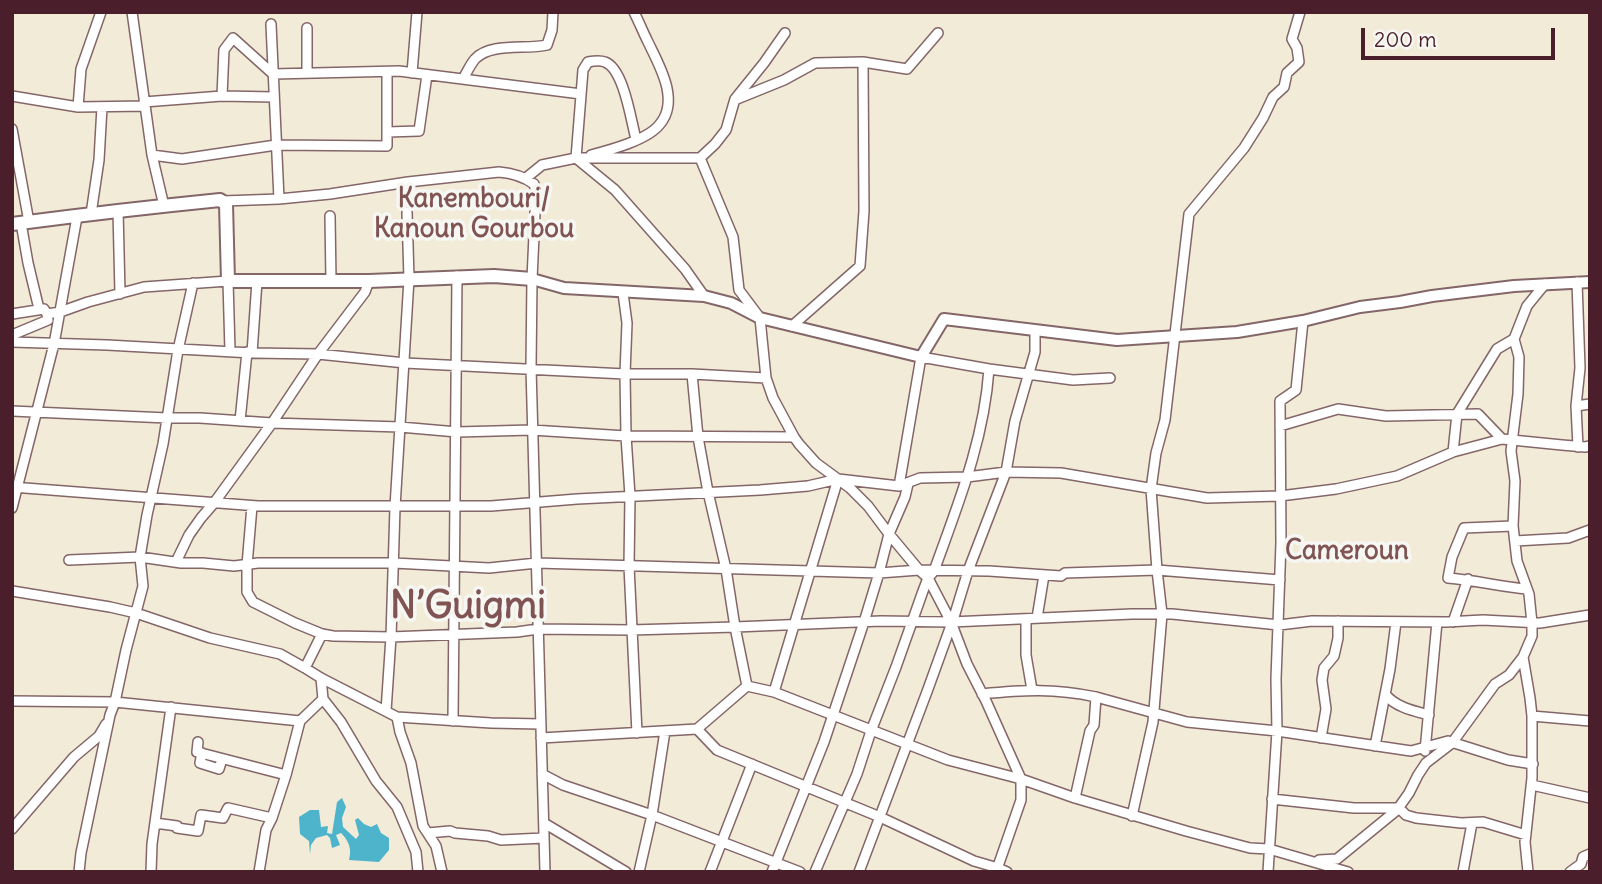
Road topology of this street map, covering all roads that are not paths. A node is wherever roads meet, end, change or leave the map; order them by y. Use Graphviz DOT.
graph roads {
  1 [pos="101,12"];
  2 [pos="132,12"];
  3 [pos="417,12"];
  4 [pos="553,12"];
  5 [pos="634,12"];
  6 [pos="1300,12"];
  7 [pos="271,24"];
  8 [pos="307,29"];
  9 [pos="785,33"];
  10 [pos="938,33"];
  11 [pos="863,62"];
  12 [pos="387,72"];
  13 [pos="412,73"];
  14 [pos="273,74"];
  15 [pos="307,74"];
  16 [pos="427,75"];
  17 [pos="463,79"];
  18 [pos="581,94"];
  19 [pos="12,96"];
  20 [pos="222,96"];
  21 [pos="274,97"];
  22 [pos="735,99"];
  23 [pos="144,104"];
  24 [pos="79,107"];
  25 [pos="102,107"];
  26 [pos="12,129"];
  27 [pos="387,132"];
  28 [pos="636,139"];
  29 [pos="276,145"];
  30 [pos="152,155"];
  31 [pos="576,158"];
  32 [pos="700,158"];
  33 [pos="526,178"];
  34 [pos="279,199"];
  35 [pos="223,201"];
  36 [pos="164,206"];
  37 [pos="118,210"];
  38 [pos="407,212"];
  39 [pos="84,216"];
  40 [pos="330,216"];
  41 [pos="21,223"];
  42 [pos="457,276"];
  43 [pos="409,279"];
  44 [pos="532,279"];
  45 [pos="228,281"];
  46 [pos="257,281"];
  47 [pos="331,281"];
  48 [pos="369,281"];
  49 [pos="1577,282"];
  50 [pos="1590,282"];
  51 [pos="192,283"];
  52 [pos="1545,284"];
  53 [pos="623,292"];
  54 [pos="120,294"];
  55 [pos="704,296"];
  56 [pos="43,312"];
  57 [pos="60,312"];
  58 [pos="12,314"];
  59 [pos="760,318"];
  60 [pos="1303,321"];
  61 [pos="792,326"];
  62 [pos="1035,330"];
  63 [pos="12,335"];
  64 [pos="1174,335"];
  65 [pos="1514,339"];
  66 [pos="12,342"];
  67 [pos="54,344"];
  68 [pos="178,350"];
  69 [pos="230,351"];
  70 [pos="250,353"];
  71 [pos="318,354"];
  72 [pos="920,357"];
  73 [pos="405,363"];
  74 [pos="457,365"];
  75 [pos="531,368"];
  76 [pos="989,369"];
  77 [pos="1029,373"];
  78 [pos="625,374"];
  79 [pos="692,374"];
  80 [pos="766,377"];
  81 [pos="1110,378"];
  82 [pos="1590,404"];
  83 [pos="1576,406"];
  84 [pos="12,411"];
  85 [pos="37,412"];
  86 [pos="1457,414"];
  87 [pos="167,418"];
  88 [pos="240,421"];
  89 [pos="272,423"];
  90 [pos="1280,426"];
  91 [pos="400,427"];
  92 [pos="532,430"];
  93 [pos="457,432"];
  94 [pos="626,436"];
  95 [pos="698,437"];
  96 [pos="794,438"];
  97 [pos="1507,439"];
  98 [pos="1590,446"];
  99 [pos="1578,447"];
  100 [pos="1453,452"];
  101 [pos="1006,472"];
  102 [pos="967,477"];
  103 [pos="838,479"];
  104 [pos="903,485"];
  105 [pos="15,487"];
  106 [pos="1151,489"];
  107 [pos="708,492"];
  108 [pos="630,496"];
  109 [pos="1280,496"];
  110 [pos="152,498"];
  111 [pos="214,503"];
  112 [pos="534,503"];
  113 [pos="252,506"];
  114 [pos="456,506"];
  115 [pos="395,507"];
  116 [pos="12,508"];
  117 [pos="1513,526"];
  118 [pos="1590,530"];
  119 [pos="889,534"];
  120 [pos="1515,541"];
  121 [pos="140,557"];
  122 [pos="69,559"];
  123 [pos="176,562"];
  124 [pos="537,563"];
  125 [pos="394,564"];
  126 [pos="247,565"];
  127 [pos="454,565"];
  128 [pos="629,566"];
  129 [pos="726,569"];
  130 [pos="919,570"];
  131 [pos="1157,570"];
  132 [pos="811,571"];
  133 [pos="968,572"];
  134 [pos="880,573"];
  135 [pos="931,575"];
  136 [pos="1044,575"];
  137 [pos="1468,579"];
  138 [pos="1280,580"];
  139 [pos="1527,589"];
  140 [pos="12,591"];
  141 [pos="136,613"];
  142 [pos="1162,614"];
  143 [pos="1590,615"];
  144 [pos="1037,618"];
  145 [pos="1026,619"];
  146 [pos="912,621"];
  147 [pos="1338,621"];
  148 [pos="864,622"];
  149 [pos="951,622"];
  150 [pos="1396,622"];
  151 [pos="1437,622"];
  152 [pos="1453,622"];
  153 [pos="1532,623"];
  154 [pos="795,625"];
  155 [pos="1279,625"];
  156 [pos="735,627"];
  157 [pos="538,629"];
  158 [pos="631,630"];
  159 [pos="322,634"];
  160 [pos="454,635"];
  161 [pos="391,637"];
  162 [pos="1523,657"];
  163 [pos="305,667"];
  164 [pos="321,678"];
  165 [pos="747,686"];
  166 [pos="1032,690"];
  167 [pos="774,692"];
  168 [pos="982,694"];
  169 [pos="1385,694"];
  170 [pos="1096,697"];
  171 [pos="323,699"];
  172 [pos="12,701"];
  173 [pos="115,702"];
  174 [pos="171,707"];
  175 [pos="386,711"];
  176 [pos="1154,713"];
  177 [pos="110,715"];
  178 [pos="1429,715"];
  179 [pos="833,716"];
  180 [pos="1532,716"];
  181 [pos="397,717"];
  182 [pos="300,721"];
  183 [pos="453,721"];
  184 [pos="1590,721"];
  185 [pos="541,724"];
  186 [pos="697,729"];
  187 [pos="665,731"];
  188 [pos="871,731"];
  189 [pos="1277,732"];
  190 [pos="637,733"];
  191 [pos="541,738"];
  192 [pos="1321,738"];
  193 [pos="198,742"];
  194 [pos="1451,743"];
  195 [pos="906,745"];
  196 [pos="1375,746"];
  197 [pos="1425,747"];
  198 [pos="752,764"];
  199 [pos="1426,764"];
  200 [pos="1533,764"];
  201 [pos="542,774"];
  202 [pos="286,775"];
  203 [pos="1021,779"];
  204 [pos="1532,785"];
  205 [pos="806,786"];
  206 [pos="1075,798"];
  207 [pos="1590,798"];
  208 [pos="1272,799"];
  209 [pos="845,803"];
  210 [pos="1399,808"];
  211 [pos="652,815"];
  212 [pos="1132,816"];
  213 [pos="880,817"];
  214 [pos="272,818"];
  215 [pos="155,822"];
  216 [pos="1472,822"];
  217 [pos="544,824"];
  218 [pos="12,829"];
  219 [pos="428,833"];
  220 [pos="1526,835"];
  221 [pos="544,838"];
  222 [pos="723,842"];
  223 [pos="1269,849"];
  224 [pos="1590,854"];
  225 [pos="1310,861"];
  226 [pos="776,862"];
  227 [pos="1001,870"];
  228 [pos="79,872"];
  229 [pos="151,872"];
  230 [pos="259,872"];
  231 [pos="418,872"];
  232 [pos="442,872"];
  233 [pos="545,872"];
  234 [pos="626,872"];
  235 [pos="639,872"];
  236 [pos="710,872"];
  237 [pos="772,872"];
  238 [pos="800,872"];
  239 [pos="815,872"];
  240 [pos="859,872"];
  241 [pos="1268,872"];
  242 [pos="1348,872"];
  243 [pos="1463,872"];
  244 [pos="1528,872"];
  245 [pos="1570,872"];
  1 -- 24 [label="street"];
  2 -- 23 [label="street"];
  3 -- 13 [label="street"];
  4 -- 17 [label="street"];
  5 -- 28 [label="street"];
  6 -- 64 [label="street"];
  7 -- 14 [label="street"];
  8 -- 15 [label="street"];
  9 -- 22 [label="street"];
  10 -- 11 [label="street"];
  11 -- 22 [label="street"];
  11 -- 61 [label="street"];
  12 -- 13 [label="street"];
  12 -- 15 [label="street"];
  12 -- 27 [label="street"];
  13 -- 16 [label="street"];
  14 -- 15 [label="street"];
  14 -- 20 [label="street"];
  14 -- 21 [label="street"];
  16 -- 17 [label="street"];
  16 -- 27 [label="street"];
  17 -- 18 [label="street"];
  18 -- 28 [label="street"];
  18 -- 31 [label="street"];
  19 -- 24 [label="street"];
  20 -- 21 [label="street"];
  20 -- 23 [label="street"];
  21 -- 29 [label="street"];
  22 -- 32 [label="street"];
  23 -- 25 [label="street"];
  23 -- 30 [label="street"];
  24 -- 25 [label="street"];
  25 -- 39 [label="street"];
  26 -- 41 [label="street"];
  27 -- 29 [label="street"];
  28 -- 31 [label="street"];
  29 -- 30 [label="street"];
  29 -- 34 [label="street"];
  30 -- 36 [label="street"];
  31 -- 32 [label="street"];
  31 -- 33 [label="street"];
  31 -- 55 [label="street"];
  32 -- 59 [label="street"];
  33 -- 34 [label="street"];
  33 -- 44 [label="street"];
  34 -- 35 [label="street"];
  35 -- 36 [label="highway"];
  35 -- 45 [label="highway"];
  36 -- 37 [label="highway"];
  37 -- 39 [label="highway"];
  37 -- 54 [label="street"];
  38 -- 43 [label="street"];
  39 -- 41 [label="highway"];
  39 -- 57 [label="street"];
  40 -- 47 [label="street"];
  41 -- 56 [label="street"];
  42 -- 43 [label="highway"];
  42 -- 44 [label="highway"];
  42 -- 74 [label="street"];
  43 -- 48 [label="highway"];
  43 -- 73 [label="street"];
  44 -- 53 [label="main road"];
  44 -- 75 [label="street"];
  45 -- 46 [label="highway"];
  45 -- 51 [label="street"];
  45 -- 69 [label="street"];
  46 -- 47 [label="highway"];
  46 -- 70 [label="street"];
  47 -- 48 [label="highway"];
  48 -- 71 [label="street"];
  49 -- 50 [label="main road"];
  49 -- 52 [label="main road"];
  49 -- 83 [label="street"];
  51 -- 54 [label="street"];
  51 -- 68 [label="street"];
  52 -- 60 [label="main road"];
  52 -- 65 [label="street"];
  53 -- 55 [label="main road"];
  53 -- 78 [label="street"];
  54 -- 57 [label="street"];
  55 -- 59 [label="main road"];
  56 -- 57 [label="street"];
  56 -- 58 [label="street"];
  56 -- 63 [label="street"];
  57 -- 67 [label="street"];
  59 -- 61 [label="main road"];
  59 -- 80 [label="street"];
  60 -- 64 [label="main road"];
  60 -- 90 [label="street"];
  61 -- 72 [label="main road"];
  62 -- 64 [label="main road"];
  62 -- 72 [label="main road"];
  62 -- 77 [label="street"];
  64 -- 106 [label="street"];
  65 -- 86 [label="street"];
  65 -- 97 [label="street"];
  66 -- 67 [label="street"];
  67 -- 68 [label="street"];
  67 -- 85 [label="street"];
  68 -- 69 [label="street"];
  68 -- 87 [label="street"];
  69 -- 70 [label="street"];
  70 -- 71 [label="street"];
  70 -- 88 [label="street"];
  71 -- 73 [label="street"];
  71 -- 89 [label="street"];
  72 -- 76 [label="street"];
  72 -- 104 [label="street"];
  73 -- 74 [label="street"];
  73 -- 91 [label="street"];
  74 -- 75 [label="street"];
  74 -- 93 [label="street"];
  75 -- 78 [label="street"];
  75 -- 92 [label="street"];
  76 -- 77 [label="street"];
  76 -- 102 [label="street"];
  77 -- 81 [label="street"];
  77 -- 101 [label="street"];
  78 -- 79 [label="street"];
  78 -- 94 [label="street"];
  79 -- 80 [label="street"];
  79 -- 95 [label="street"];
  80 -- 96 [label="street"];
  82 -- 83 [label="street"];
  83 -- 99 [label="street"];
  84 -- 85 [label="street"];
  85 -- 87 [label="street"];
  85 -- 105 [label="street"];
  86 -- 90 [label="street"];
  86 -- 97 [label="street"];
  86 -- 100 [label="street"];
  87 -- 88 [label="street"];
  87 -- 110 [label="street"];
  88 -- 89 [label="street"];
  89 -- 91 [label="street"];
  89 -- 111 [label="street"];
  90 -- 109 [label="street"];
  91 -- 93 [label="street"];
  91 -- 115 [label="street"];
  92 -- 93 [label="street"];
  92 -- 94 [label="street"];
  92 -- 112 [label="street"];
  93 -- 114 [label="street"];
  94 -- 95 [label="street"];
  94 -- 108 [label="street"];
  95 -- 96 [label="street"];
  95 -- 107 [label="street"];
  96 -- 103 [label="street"];
  97 -- 99 [label="street"];
  97 -- 100 [label="street"];
  97 -- 117 [label="street"];
  98 -- 99 [label="street"];
  100 -- 109 [label="street"];
  101 -- 102 [label="street"];
  101 -- 106 [label="street"];
  101 -- 133 [label="street"];
  102 -- 104 [label="street"];
  102 -- 135 [label="street"];
  103 -- 104 [label="street"];
  103 -- 107 [label="street"];
  103 -- 119 [label="street"];
  103 -- 132 [label="street"];
  104 -- 119 [label="street"];
  105 -- 110 [label="street"];
  105 -- 116 [label="street"];
  106 -- 109 [label="street"];
  106 -- 131 [label="street"];
  107 -- 108 [label="street"];
  107 -- 129 [label="street"];
  108 -- 112 [label="street"];
  108 -- 128 [label="street"];
  109 -- 138 [label="street"];
  110 -- 111 [label="street"];
  110 -- 121 [label="street"];
  111 -- 113 [label="street"];
  111 -- 123 [label="street"];
  112 -- 114 [label="street"];
  112 -- 124 [label="street"];
  113 -- 115 [label="street"];
  113 -- 126 [label="street"];
  114 -- 115 [label="street"];
  114 -- 127 [label="street"];
  115 -- 125 [label="street"];
  117 -- 120 [label="street"];
  117 -- 137 [label="street"];
  118 -- 120 [label="street"];
  119 -- 130 [label="street"];
  119 -- 134 [label="street"];
  120 -- 139 [label="street"];
  121 -- 122 [label="street"];
  121 -- 123 [label="street"];
  121 -- 141 [label="street"];
  123 -- 126 [label="street"];
  124 -- 127 [label="street"];
  124 -- 128 [label="street"];
  124 -- 157 [label="street"];
  125 -- 126 [label="street"];
  125 -- 127 [label="street"];
  125 -- 161 [label="street"];
  126 -- 159 [label="street"];
  127 -- 160 [label="street"];
  128 -- 129 [label="street"];
  128 -- 158 [label="street"];
  129 -- 132 [label="street"];
  129 -- 156 [label="street"];
  130 -- 134 [label="street"];
  130 -- 135 [label="street"];
  131 -- 136 [label="street"];
  131 -- 138 [label="street"];
  131 -- 142 [label="street"];
  132 -- 134 [label="street"];
  132 -- 154 [label="street"];
  133 -- 135 [label="street"];
  133 -- 136 [label="street"];
  133 -- 149 [label="street"];
  134 -- 148 [label="street"];
  135 -- 146 [label="street"];
  135 -- 149 [label="street"];
  136 -- 144 [label="street"];
  137 -- 139 [label="street"];
  137 -- 152 [label="street"];
  138 -- 155 [label="street"];
  139 -- 153 [label="street"];
  140 -- 141 [label="street"];
  141 -- 163 [label="street"];
  141 -- 173 [label="street"];
  142 -- 144 [label="street"];
  142 -- 155 [label="street"];
  142 -- 176 [label="street"];
  143 -- 153 [label="street"];
  144 -- 145 [label="street"];
  145 -- 149 [label="street"];
  145 -- 166 [label="street"];
  146 -- 148 [label="street"];
  146 -- 149 [label="street"];
  146 -- 188 [label="street"];
  147 -- 150 [label="street"];
  147 -- 155 [label="street"];
  147 -- 192 [label="street"];
  148 -- 154 [label="street"];
  148 -- 179 [label="street"];
  149 -- 168 [label="street"];
  149 -- 195 [label="street"];
  150 -- 151 [label="street"];
  150 -- 169 [label="street"];
  151 -- 152 [label="street"];
  151 -- 178 [label="street"];
  152 -- 153 [label="street"];
  153 -- 162 [label="street"];
  154 -- 156 [label="street"];
  154 -- 167 [label="street"];
  155 -- 189 [label="street"];
  156 -- 158 [label="street"];
  156 -- 165 [label="street"];
  157 -- 158 [label="street"];
  157 -- 160 [label="street"];
  157 -- 185 [label="street"];
  158 -- 190 [label="street"];
  159 -- 161 [label="street"];
  159 -- 163 [label="street"];
  160 -- 161 [label="street"];
  160 -- 183 [label="street"];
  161 -- 175 [label="street"];
  162 -- 180 [label="street"];
  162 -- 194 [label="street"];
  163 -- 164 [label="street"];
  164 -- 171 [label="street"];
  164 -- 175 [label="street"];
  165 -- 167 [label="street"];
  165 -- 186 [label="street"];
  166 -- 168 [label="street"];
  166 -- 170 [label="street"];
  167 -- 179 [label="street"];
  168 -- 203 [label="street"];
  169 -- 178 [label="street"];
  169 -- 196 [label="street"];
  170 -- 176 [label="street"];
  170 -- 206 [label="street"];
  171 -- 182 [label="street"];
  171 -- 231 [label="street"];
  172 -- 173 [label="street"];
  173 -- 174 [label="street"];
  173 -- 177 [label="street"];
  174 -- 182 [label="street"];
  174 -- 215 [label="street"];
  175 -- 181 [label="street"];
  176 -- 189 [label="street"];
  176 -- 212 [label="street"];
  177 -- 218 [label="street"];
  177 -- 228 [label="street"];
  178 -- 197 [label="street"];
  179 -- 188 [label="street"];
  179 -- 205 [label="street"];
  180 -- 184 [label="street"];
  180 -- 200 [label="street"];
  181 -- 183 [label="street"];
  181 -- 219 [label="street"];
  182 -- 202 [label="street"];
  183 -- 185 [label="street"];
  185 -- 191 [label="street"];
  186 -- 187 [label="street"];
  186 -- 198 [label="street"];
  187 -- 190 [label="street"];
  187 -- 211 [label="street"];
  188 -- 195 [label="street"];
  188 -- 209 [label="street"];
  189 -- 192 [label="street"];
  189 -- 208 [label="street"];
  190 -- 191 [label="street"];
  191 -- 201 [label="street"];
  192 -- 196 [label="street"];
  193 -- 202 [label="street"];
  194 -- 197 [label="street"];
  194 -- 199 [label="street"];
  194 -- 200 [label="street"];
  195 -- 203 [label="street"];
  195 -- 213 [label="street"];
  196 -- 197 [label="street"];
  197 -- 199 [label="street"];
  198 -- 205 [label="street"];
  198 -- 222 [label="street"];
  199 -- 210 [label="street"];
  200 -- 204 [label="street"];
  201 -- 211 [label="street"];
  201 -- 217 [label="street"];
  202 -- 214 [label="street"];
  203 -- 206 [label="street"];
  203 -- 227 [label="street"];
  204 -- 207 [label="street"];
  204 -- 220 [label="street"];
  205 -- 209 [label="street"];
  205 -- 226 [label="street"];
  206 -- 212 [label="street"];
  208 -- 210 [label="street"];
  208 -- 223 [label="street"];
  209 -- 213 [label="street"];
  209 -- 239 [label="street"];
  210 -- 216 [label="street"];
  210 -- 225 [label="street"];
  211 -- 222 [label="street"];
  211 -- 235 [label="street"];
  212 -- 223 [label="street"];
  213 -- 227 [label="street"];
  213 -- 240 [label="street"];
  214 -- 215 [label="street"];
  214 -- 230 [label="street"];
  215 -- 229 [label="street"];
  216 -- 220 [label="street"];
  216 -- 243 [label="street"];
  217 -- 221 [label="street"];
  217 -- 234 [label="street"];
  219 -- 221 [label="street"];
  219 -- 232 [label="street"];
  220 -- 244 [label="street"];
  221 -- 233 [label="street"];
  222 -- 226 [label="street"];
  222 -- 236 [label="street"];
  223 -- 225 [label="street"];
  223 -- 241 [label="street"];
  224 -- 245 [label="street"];
  225 -- 242 [label="street"];
  226 -- 237 [label="street"];
  226 -- 238 [label="street"];
}
